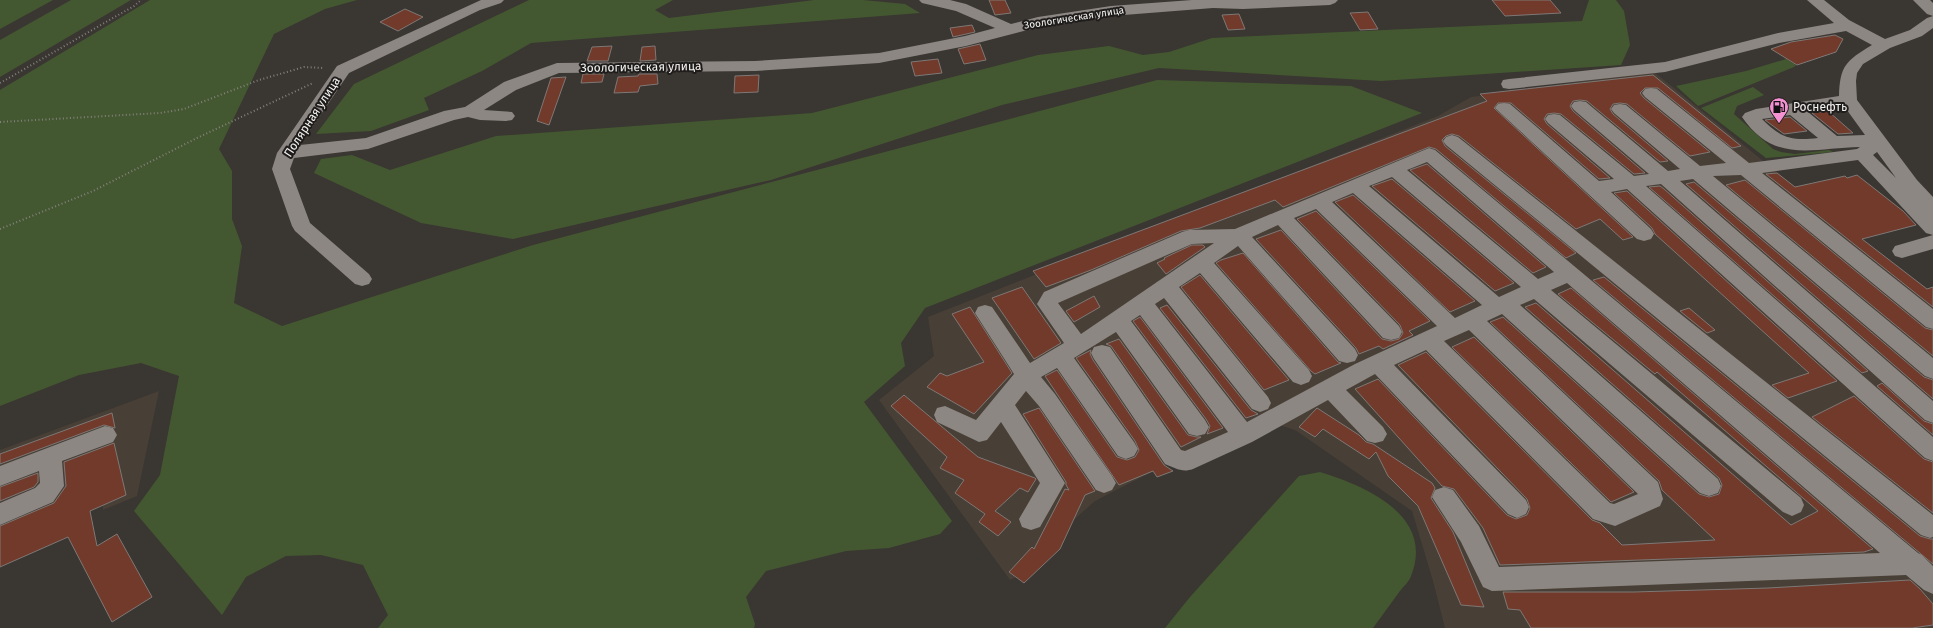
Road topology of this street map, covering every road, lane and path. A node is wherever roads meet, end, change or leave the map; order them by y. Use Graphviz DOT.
graph roads {
  1 [pos="141,0"];
  2 [pos="496,0"];
  3 [pos="927,0"];
  4 [pos="1330,0"];
  5 [pos="1814,0"];
  6 [pos="1921,0"];
  7 [pos="962,4"];
  8 [pos="1933,11"];
  9 [pos="1933,21"];
  10 [pos="1847,26"];
  11 [pos="1009,30"];
  12 [pos="1884,45"];
  13 [pos="343,70"];
  14 [pos="0,83"];
  15 [pos="1509,84"];
  16 [pos="1650,93"];
  17 [pos="1848,100"];
  18 [pos="1580,106"];
  19 [pos="1504,108"];
  20 [pos="1620,108"];
  21 [pos="1794,109"];
  22 [pos="470,111"];
  23 [pos="506,116"];
  24 [pos="1554,119"];
  25 [pos="0,122"];
  26 [pos="1879,140"];
  27 [pos="1834,142"];
  28 [pos="286,153"];
  29 [pos="1430,154"];
  30 [pos="1862,154"];
  31 [pos="1744,168"];
  32 [pos="1394,170"];
  33 [pos="1698,172"];
  34 [pos="1664,177"];
  35 [pos="1631,183"];
  36 [pos="1356,185"];
  37 [pos="1595,188"];
  38 [pos="1319,201"];
  39 [pos="1933,209"];
  40 [pos="1281,216"];
  41 [pos="1933,228"];
  42 [pos="0,229"];
  43 [pos="1644,234"];
  44 [pos="1240,236"];
  45 [pos="1933,242"];
  46 [pos="1902,251"];
  47 [pos="1202,262"];
  48 [pos="1570,273"];
  49 [pos="362,279"];
  50 [pos="1166,286"];
  51 [pos="1536,288"];
  52 [pos="1142,303"];
  53 [pos="1501,305"];
  54 [pos="985,314"];
  55 [pos="1118,319"];
  56 [pos="1933,321"];
  57 [pos="1462,323"];
  58 [pos="1391,332"];
  59 [pos="1428,339"];
  60 [pos="1069,350"];
  61 [pos="1102,352"];
  62 [pos="1347,355"];
  63 [pos="1378,362"];
  64 [pos="1933,370"];
  65 [pos="1026,375"];
  66 [pos="1300,376"];
  67 [pos="1330,388"];
  68 [pos="1260,403"];
  69 [pos="1002,404"];
  70 [pos="1933,414"];
  71 [pos="945,415"];
  72 [pos="1197,427"];
  73 [pos="1375,434"];
  74 [pos="105,435"];
  75 [pos="1244,435"];
  76 [pos="1126,449"];
  77 [pos="1933,451"];
  78 [pos="50,456"];
  79 [pos="0,476"];
  80 [pos="1104,483"];
  81 [pos="1710,486"];
  82 [pos="1444,497"];
  83 [pos="1792,505"];
  84 [pos="1517,508"];
  85 [pos="0,514"];
  86 [pos="1031,519"];
  87 [pos="1930,527"];
  88 [pos="1913,564"];
  89 [pos="1933,582"];
  1 -- 14 [label="path"];
  2 -- 13 [label="street, Полярная улица"];
  3 -- 7 [label="street, Зоологическая улица"];
  4 -- 11 [label="street, Зоологическая улица"];
  5 -- 10 [label="street"];
  6 -- 8 [label="street"];
  7 -- 11 [label="street, Зоологическая улица"];
  9 -- 12 [label="street"];
  10 -- 12 [label="street"];
  10 -- 15 [label="street"];
  11 -- 22 [label="street, Зоологическая улица"];
  12 -- 17 [label="street"];
  13 -- 25 [label="path"];
  13 -- 28 [label="street, Полярная улица"];
  13 -- 42 [label="path"];
  16 -- 31 [label="street"];
  17 -- 21 [label="street"];
  17 -- 26 [label="street"];
  18 -- 34 [label="street"];
  19 -- 37 [label="street"];
  20 -- 33 [label="street"];
  21 -- 27 [label="street"];
  21 -- 27 [label="street"];
  22 -- 23 [label="street"];
  22 -- 28 [label="street, Зоологическая улица"];
  24 -- 35 [label="street"];
  26 -- 27 [label="street"];
  26 -- 30 [label="street"];
  26 -- 39 [label="street"];
  28 -- 49 [label="street, Полярная улица"];
  29 -- 32 [label="street"];
  29 -- 48 [label="street"];
  29 -- 87 [label="street"];
  30 -- 31 [label="street"];
  30 -- 41 [label="street"];
  31 -- 33 [label="street"];
  31 -- 56 [label="street"];
  32 -- 36 [label="street"];
  32 -- 51 [label="street"];
  33 -- 34 [label="street"];
  33 -- 64 [label="street"];
  34 -- 35 [label="street"];
  34 -- 70 [label="street"];
  35 -- 37 [label="street"];
  35 -- 77 [label="street"];
  36 -- 38 [label="street"];
  36 -- 53 [label="street"];
  37 -- 43 [label="street"];
  38 -- 40 [label="street"];
  38 -- 57 [label="street"];
  40 -- 44 [label="street"];
  40 -- 58 [label="street"];
  44 -- 47 [label="street"];
  44 -- 60 [label="street"];
  44 -- 62 [label="street"];
  45 -- 46 [label="street"];
  47 -- 50 [label="street"];
  47 -- 66 [label="street"];
  48 -- 51 [label="street"];
  48 -- 88 [label="street"];
  50 -- 52 [label="street"];
  50 -- 68 [label="street"];
  51 -- 53 [label="street"];
  51 -- 83 [label="street"];
  52 -- 55 [label="street"];
  52 -- 75 [label="street"];
  53 -- 57 [label="street"];
  53 -- 81 [label="street"];
  54 -- 65 [label="street"];
  55 -- 60 [label="street"];
  55 -- 72 [label="street"];
  57 -- 59 [label="street"];
  57 -- 59 [label="street"];
  59 -- 63 [label="street"];
  60 -- 65 [label="street"];
  60 -- 76 [label="street"];
  61 -- 75 [label="street"];
  63 -- 67 [label="street"];
  63 -- 84 [label="street"];
  65 -- 69 [label="street"];
  65 -- 80 [label="street"];
  67 -- 73 [label="street"];
  67 -- 75 [label="street"];
  69 -- 71 [label="street"];
  69 -- 86 [label="street"];
  74 -- 78 [label="street"];
  78 -- 79 [label="street"];
  78 -- 85 [label="street"];
  82 -- 88 [label="street"];
  88 -- 89 [label="street"];
}
